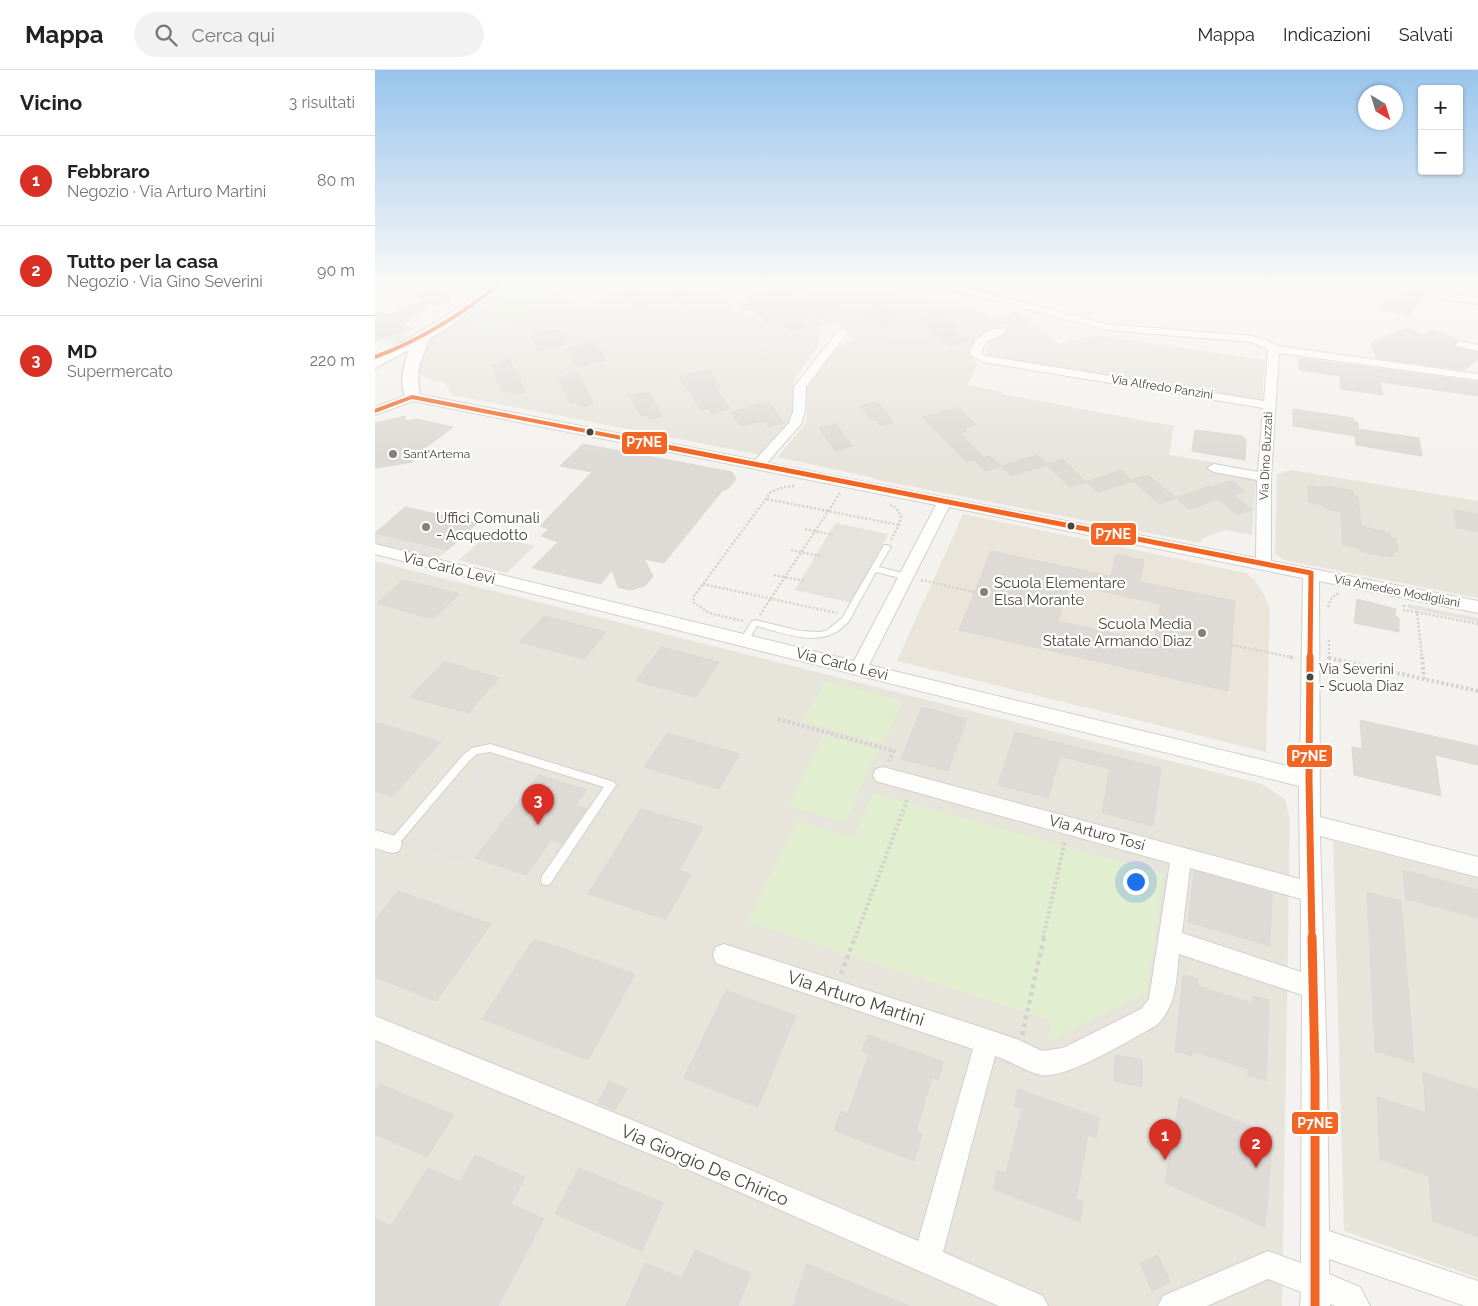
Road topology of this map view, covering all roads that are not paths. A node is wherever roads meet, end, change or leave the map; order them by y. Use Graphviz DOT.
graph roads {
  1 [pos="416,341"];
  2 [pos="421,341"];
  3 [pos="836,341"];
  4 [pos="982,341"];
  5 [pos="1257,341"];
  6 [pos="1460,344"];
  7 [pos="405,347"];
  8 [pos="1274,348"];
  9 [pos="1478,348"];
  10 [pos="375,357"];
  11 [pos="375,364"];
  12 [pos="1478,377"];
  13 [pos="412,397"];
  14 [pos="1269,405"];
  15 [pos="375,411"];
  16 [pos="758,465"];
  17 [pos="1214,468"];
  18 [pos="1264,477"];
  19 [pos="945,502"];
  20 [pos="887,547"];
  21 [pos="375,549"];
  22 [pos="1263,564"];
  23 [pos="875,568"];
  24 [pos="1311,574"];
  25 [pos="908,576"];
  26 [pos="1478,607"];
  27 [pos="745,640"];
  28 [pos="859,668"];
  29 [pos="883,775"];
  30 [pos="1309,780"];
  31 [pos="1310,824"];
  32 [pos="383,842"];
  33 [pos="1181,856"];
  34 [pos="1478,868"];
  35 [pos="546,880"];
  36 [pos="1311,892"];
  37 [pos="1170,940"];
  38 [pos="724,955"];
  39 [pos="1313,987"];
  40 [pos="375,1028"];
  41 [pos="987,1041"];
  42 [pos="1314,1240"];
  43 [pos="927,1259"];
  44 [pos="1315,1294"];
  45 [pos="1478,1296"];
  46 [pos="1033,1306"];
  47 [pos="1173,1306"];
  48 [pos="1355,1306"];
  1 -- 7 [label="street"];
  2 -- 13 [label="street"];
  3 -- 16 [label="street"];
  4 -- 14 [label="street, Via Alfredo Panzini"];
  5 -- 8 [label="street"];
  6 -- 9 [label="street"];
  7 -- 10 [label="street"];
  7 -- 11 [label="street"];
  8 -- 12 [label="street"];
  8 -- 14 [label="street, Via Dino Buzzati"];
  13 -- 15 [label="street"];
  13 -- 16 [label="street, Via Amedeo Modigliani"];
  14 -- 18 [label="street, Via Dino Buzzati"];
  16 -- 19 [label="street, Via Amedeo Modigliani"];
  17 -- 18 [label="street"];
  18 -- 22 [label="street, Via Dino Buzzati"];
  19 -- 22 [label="street, Via Amedeo Modigliani"];
  19 -- 25 [label="street"];
  20 -- 23 [label="lane"];
  21 -- 27 [label="street, Via Carlo Levi"];
  22 -- 24 [label="street, Via Amedeo Modigliani"];
  23 -- 25 [label="lane"];
  23 -- 27 [label="lane"];
  24 -- 26 [label="street, Via Amedeo Modigliani"];
  24 -- 30 [label="street"];
  25 -- 28 [label="street"];
  27 -- 28 [label="street, Via Carlo Levi"];
  28 -- 30 [label="street, Via Carlo Levi"];
  29 -- 33 [label="street, Via Arturo Tosi"];
  30 -- 31 [label="street"];
  31 -- 34 [label="street"];
  31 -- 36 [label="street"];
  32 -- 35 [label="lane"];
  33 -- 36 [label="street, Via Arturo Tosi"];
  33 -- 37 [label="street, Via Arturo Martini"];
  36 -- 39 [label="street"];
  37 -- 39 [label="street"];
  37 -- 41 [label="street, Via Arturo Martini"];
  38 -- 41 [label="street, Via Arturo Martini"];
  39 -- 42 [label="street"];
  40 -- 43 [label="street, Via Giorgio De Chirico"];
  41 -- 43 [label="street"];
  42 -- 44 [label="street"];
  42 -- 45 [label="street"];
  43 -- 46 [label="street, Via Giorgio De Chirico"];
  44 -- 47 [label="street"];
  44 -- 48 [label="street"];
}
